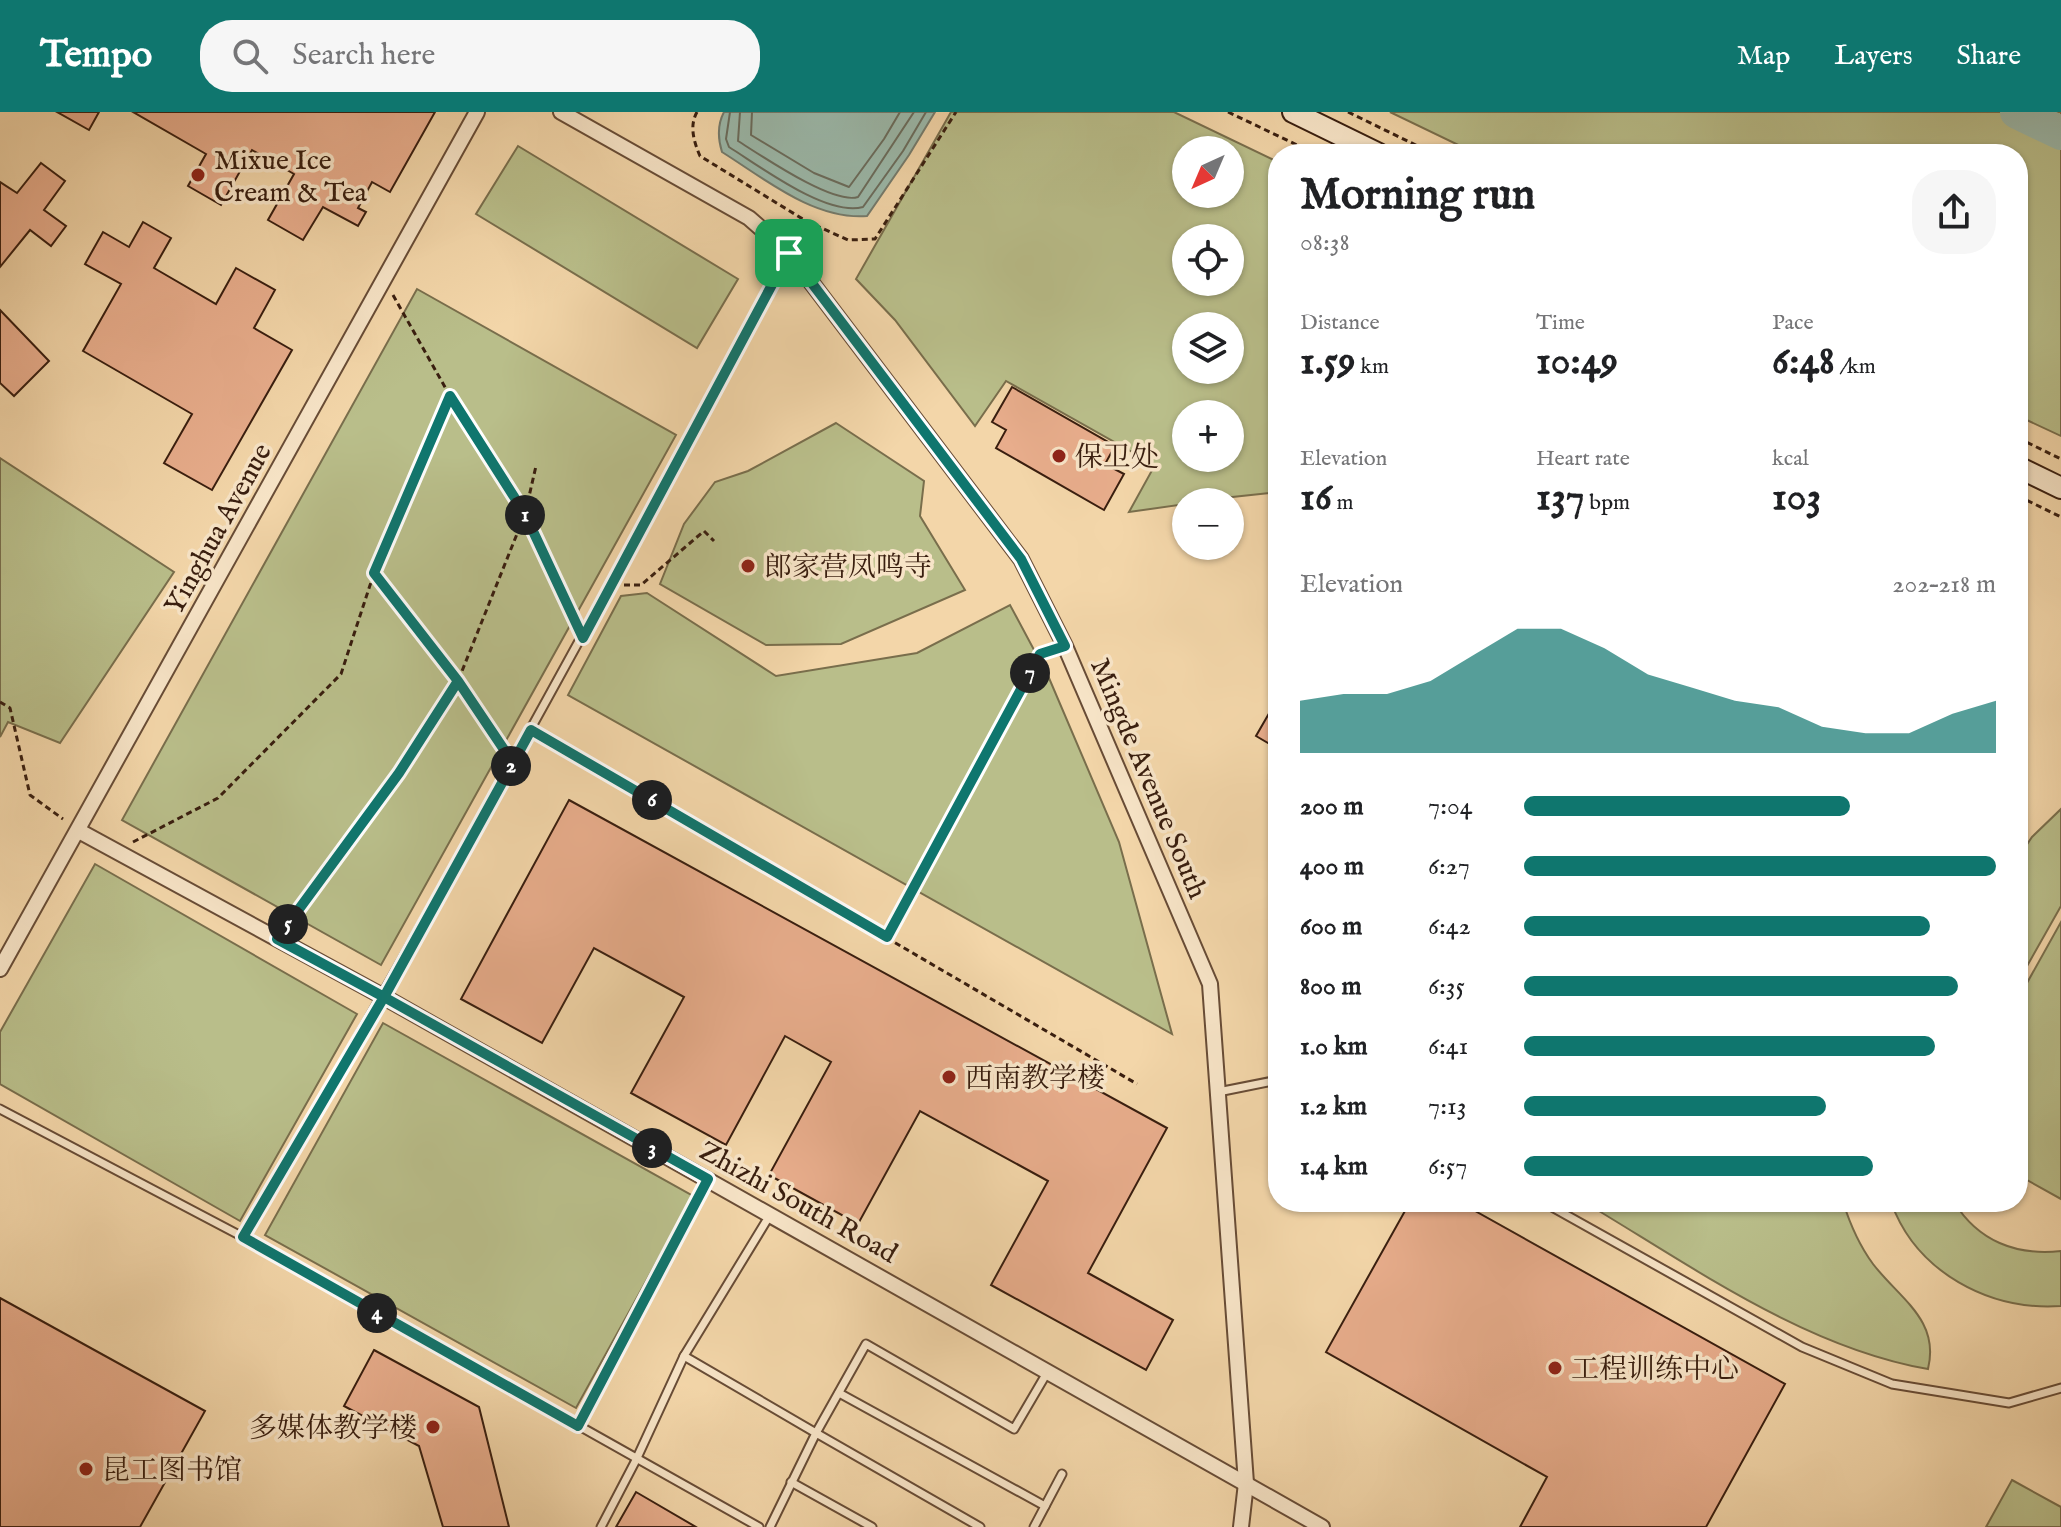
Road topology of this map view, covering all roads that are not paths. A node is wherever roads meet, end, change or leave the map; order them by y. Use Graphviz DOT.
graph roads {
  1 [pos="477,112"];
  2 [pos="561,112"];
  3 [pos="1293,112"];
  4 [pos="1359,144"];
  5 [pos="789,253"];
  6 [pos="2028,472"];
  7 [pos="2061,488"];
  8 [pos="1065,646"];
  9 [pos="79,831"];
  10 [pos="905,901"];
  11 [pos="0,969"];
  12 [pos="384,997"];
  13 [pos="1268,1082"];
  14 [pos="1218,1092"];
  15 [pos="0,1109"];
  16 [pos="708,1179"];
  17 [pos="1561,1212"];
  18 [pos="770,1215"];
  19 [pos="243,1237"];
  20 [pos="684,1356"];
  21 [pos="1048,1371"];
  22 [pos="2061,1388"];
  23 [pos="839,1393"];
  24 [pos="578,1426"];
  25 [pos="816,1433"];
  26 [pos="636,1460"];
  27 [pos="1062,1474"];
  28 [pos="791,1482"];
  29 [pos="1246,1483"];
  30 [pos="1045,1506"];
  31 [pos="601,1527"];
  32 [pos="759,1527"];
  33 [pos="770,1527"];
  34 [pos="872,1527"];
  35 [pos="980,1527"];
  36 [pos="1034,1527"];
  37 [pos="1241,1527"];
  38 [pos="1322,1527"];
  1 -- 9 [label="street, Yinghua Avenue"];
  2 -- 5 [label="street, Mingde Avenue South"];
  3 -- 4 [label="street"];
  5 -- 8 [label="street, Mingde Avenue South"];
  5 -- 12 [label="lane"];
  6 -- 7 [label="street"];
  8 -- 10 [label="lane"];
  8 -- 14 [label="street, Mingde Avenue South"];
  9 -- 11 [label="street, Yinghua Avenue"];
  9 -- 12 [label="street, Zhizhi South Road"];
  12 -- 16 [label="street, Zhizhi South Road"];
  12 -- 19 [label="lane"];
  13 -- 14 [label="lane"];
  14 -- 29 [label="street, Mingde Avenue South"];
  15 -- 19 [label="lane"];
  16 -- 18 [label="street, Zhizhi South Road"];
  16 -- 24 [label="lane"];
  17 -- 22 [label="lane"];
  18 -- 20 [label="lane"];
  18 -- 21 [label="street, Zhizhi South Road"];
  19 -- 24 [label="lane"];
  20 -- 25 [label="lane"];
  20 -- 26 [label="lane"];
  21 -- 23 [label="lane"];
  21 -- 29 [label="street, Zhizhi South Road"];
  23 -- 25 [label="lane"];
  23 -- 30 [label="lane"];
  24 -- 26 [label="lane"];
  25 -- 28 [label="lane"];
  25 -- 35 [label="lane"];
  26 -- 31 [label="lane"];
  26 -- 32 [label="lane"];
  27 -- 30 [label="lane"];
  28 -- 33 [label="lane"];
  28 -- 34 [label="lane"];
  29 -- 37 [label="street, Mingde Avenue South"];
  29 -- 38 [label="street, Zhizhi South Road"];
  30 -- 36 [label="lane"];
}
